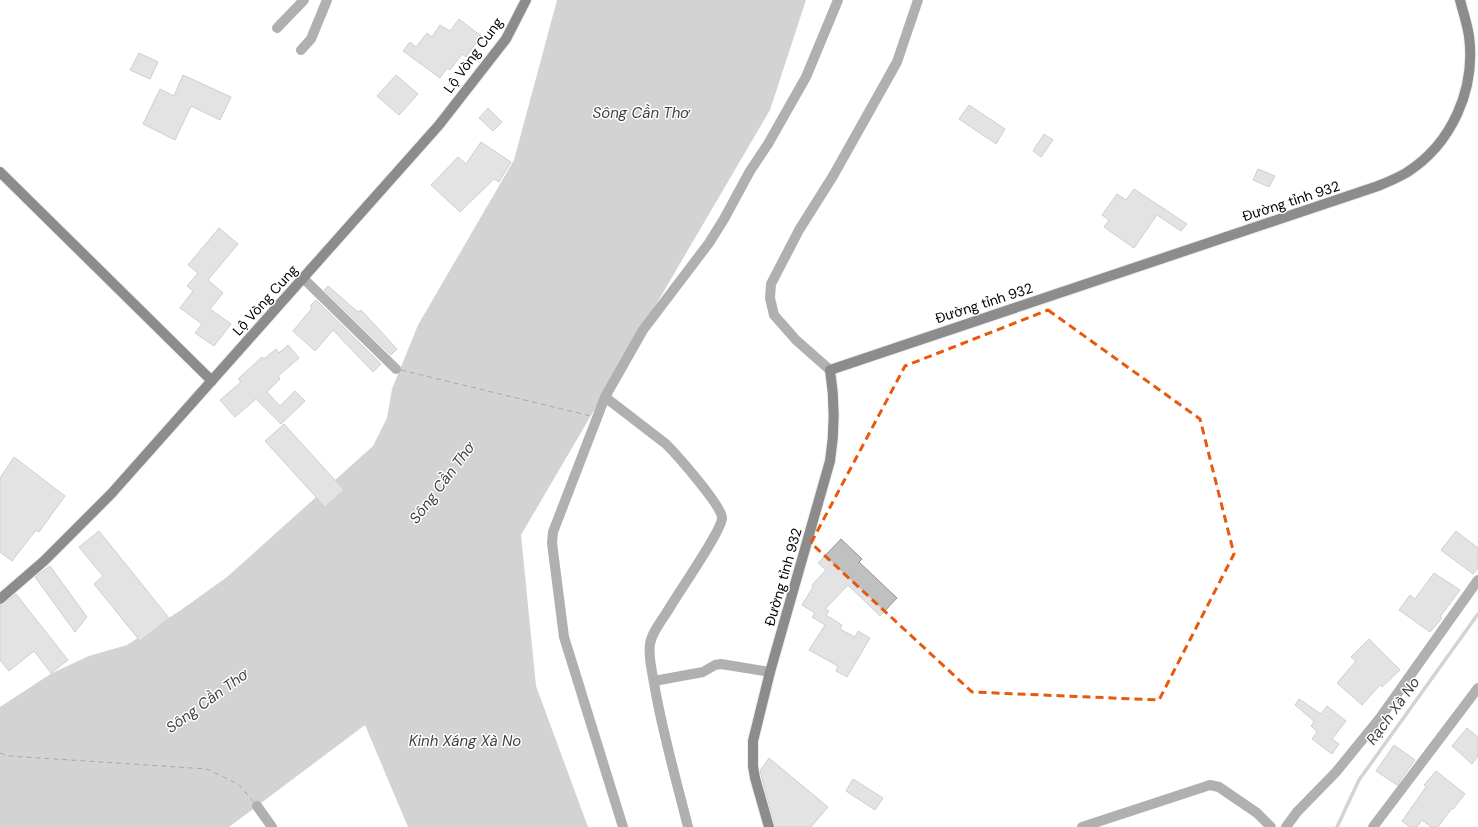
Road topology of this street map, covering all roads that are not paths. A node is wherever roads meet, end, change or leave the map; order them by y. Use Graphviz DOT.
graph roads {
  1 [pos="304,0"];
  2 [pos="327,0"];
  3 [pos="526,0"];
  4 [pos="838,0"];
  5 [pos="918,0"];
  6 [pos="1460,0"];
  7 [pos="277,28"];
  8 [pos="301,50"];
  9 [pos="0,172"];
  10 [pos="303,278"];
  11 [pos="396,369"];
  12 [pos="830,370"];
  13 [pos="212,381"];
  14 [pos="605,397"];
  15 [pos="1478,580"];
  16 [pos="0,599"];
  17 [pos="770,672"];
  18 [pos="654,682"];
  19 [pos="1478,688"];
  20 [pos="257,806"];
  21 [pos="272,827"];
  22 [pos="623,827"];
  23 [pos="688,827"];
  24 [pos="769,827"];
  25 [pos="1082,827"];
  26 [pos="1272,827"];
  27 [pos="1286,827"];
  28 [pos="1373,827"];
  1 -- 7 [label="street"];
  2 -- 8 [label="street"];
  3 -- 10 [label="main road, Lộ Vòng Cung"];
  4 -- 14 [label="street"];
  5 -- 12 [label="street"];
  6 -- 12 [label="main road, Đường tỉnh 932"];
  9 -- 13 [label="main road"];
  10 -- 11 [label="street"];
  10 -- 13 [label="main road, Lộ Vòng Cung"];
  12 -- 17 [label="main road, Đường tỉnh 932"];
  13 -- 16 [label="main road, Lộ Vòng Cung"];
  14 -- 18 [label="street"];
  14 -- 22 [label="street"];
  15 -- 27 [label="street"];
  17 -- 18 [label="street"];
  17 -- 24 [label="main road, Đường tỉnh 932"];
  18 -- 23 [label="street"];
  19 -- 28 [label="street"];
  20 -- 21 [label="street"];
  25 -- 26 [label="street"];
}
